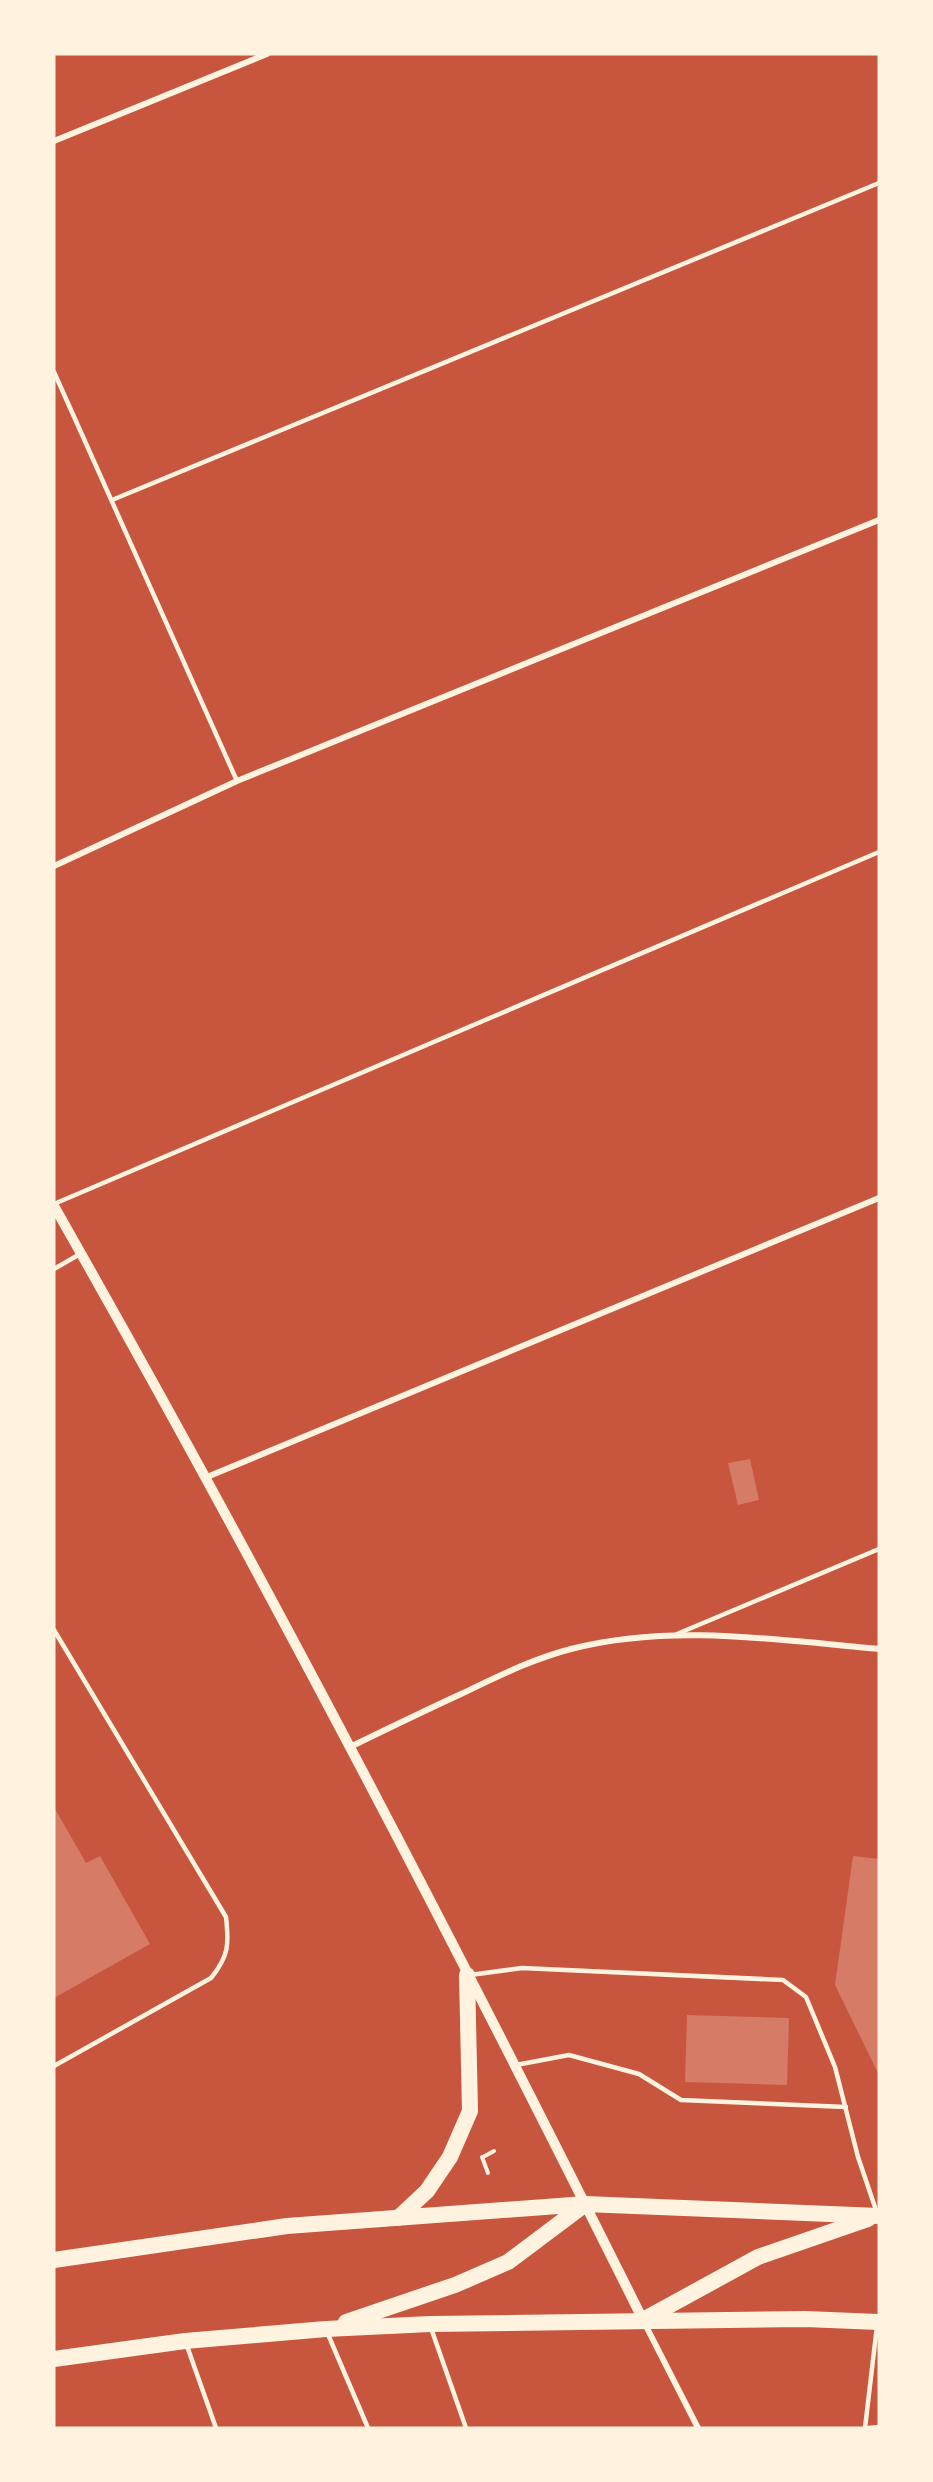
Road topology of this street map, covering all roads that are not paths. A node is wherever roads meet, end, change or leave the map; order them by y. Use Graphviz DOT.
graph roads {
  1 [pos="267,54"];
  2 [pos="54,141"];
  3 [pos="879,183"];
  4 [pos="54,372"];
  5 [pos="112,500"];
  6 [pos="879,519"];
  7 [pos="237,781"];
  8 [pos="879,852"];
  9 [pos="54,866"];
  10 [pos="879,1198"];
  11 [pos="54,1205"];
  12 [pos="81,1253"];
  13 [pos="54,1269"];
  14 [pos="207,1477"];
  15 [pos="879,1549"];
  16 [pos="54,1630"];
  17 [pos="677,1635"];
  18 [pos="879,1649"];
  19 [pos="350,1747"];
  20 [pos="467,1975"];
  21 [pos="513,2065"];
  22 [pos="54,2066"];
  23 [pos="846,2107"];
  24 [pos="585,2204"];
  25 [pos="879,2216"];
  26 [pos="398,2218"];
  27 [pos="54,2260"];
  28 [pos="643,2320"];
  29 [pos="878,2322"];
  30 [pos="430,2324"];
  31 [pos="326,2329"];
  32 [pos="185,2341"];
  33 [pos="54,2359"];
  34 [pos="879,2427"];
  35 [pos="216,2428"];
  36 [pos="368,2428"];
  37 [pos="466,2428"];
  38 [pos="698,2428"];
  39 [pos="867,2428"];
  1 -- 2 [label="street"];
  3 -- 5 [label="lane"];
  4 -- 5 [label="lane"];
  5 -- 7 [label="lane"];
  6 -- 7 [label="street"];
  7 -- 9 [label="street"];
  8 -- 11 [label="lane"];
  10 -- 14 [label="street"];
  11 -- 12 [label="street"];
  12 -- 13 [label="lane"];
  12 -- 14 [label="street"];
  14 -- 19 [label="street"];
  15 -- 17 [label="lane"];
  16 -- 22 [label="lane"];
  17 -- 18 [label="street"];
  17 -- 19 [label="street"];
  19 -- 20 [label="street"];
  20 -- 21 [label="street"];
  20 -- 23 [label="lane"];
  20 -- 26 [label="highway"];
  21 -- 23 [label="lane"];
  21 -- 24 [label="street"];
  23 -- 25 [label="lane"];
  24 -- 25 [label="highway"];
  24 -- 26 [label="highway"];
  24 -- 28 [label="street"];
  24 -- 31 [label="highway"];
  25 -- 28 [label="highway"];
  26 -- 27 [label="highway"];
  28 -- 29 [label="highway"];
  28 -- 30 [label="highway"];
  28 -- 38 [label="street"];
  29 -- 39 [label="lane"];
  30 -- 31 [label="highway"];
  30 -- 37 [label="lane"];
  31 -- 32 [label="highway"];
  31 -- 36 [label="lane"];
  32 -- 33 [label="highway"];
  32 -- 35 [label="lane"];
  34 -- 39 [label="lane"];
}
